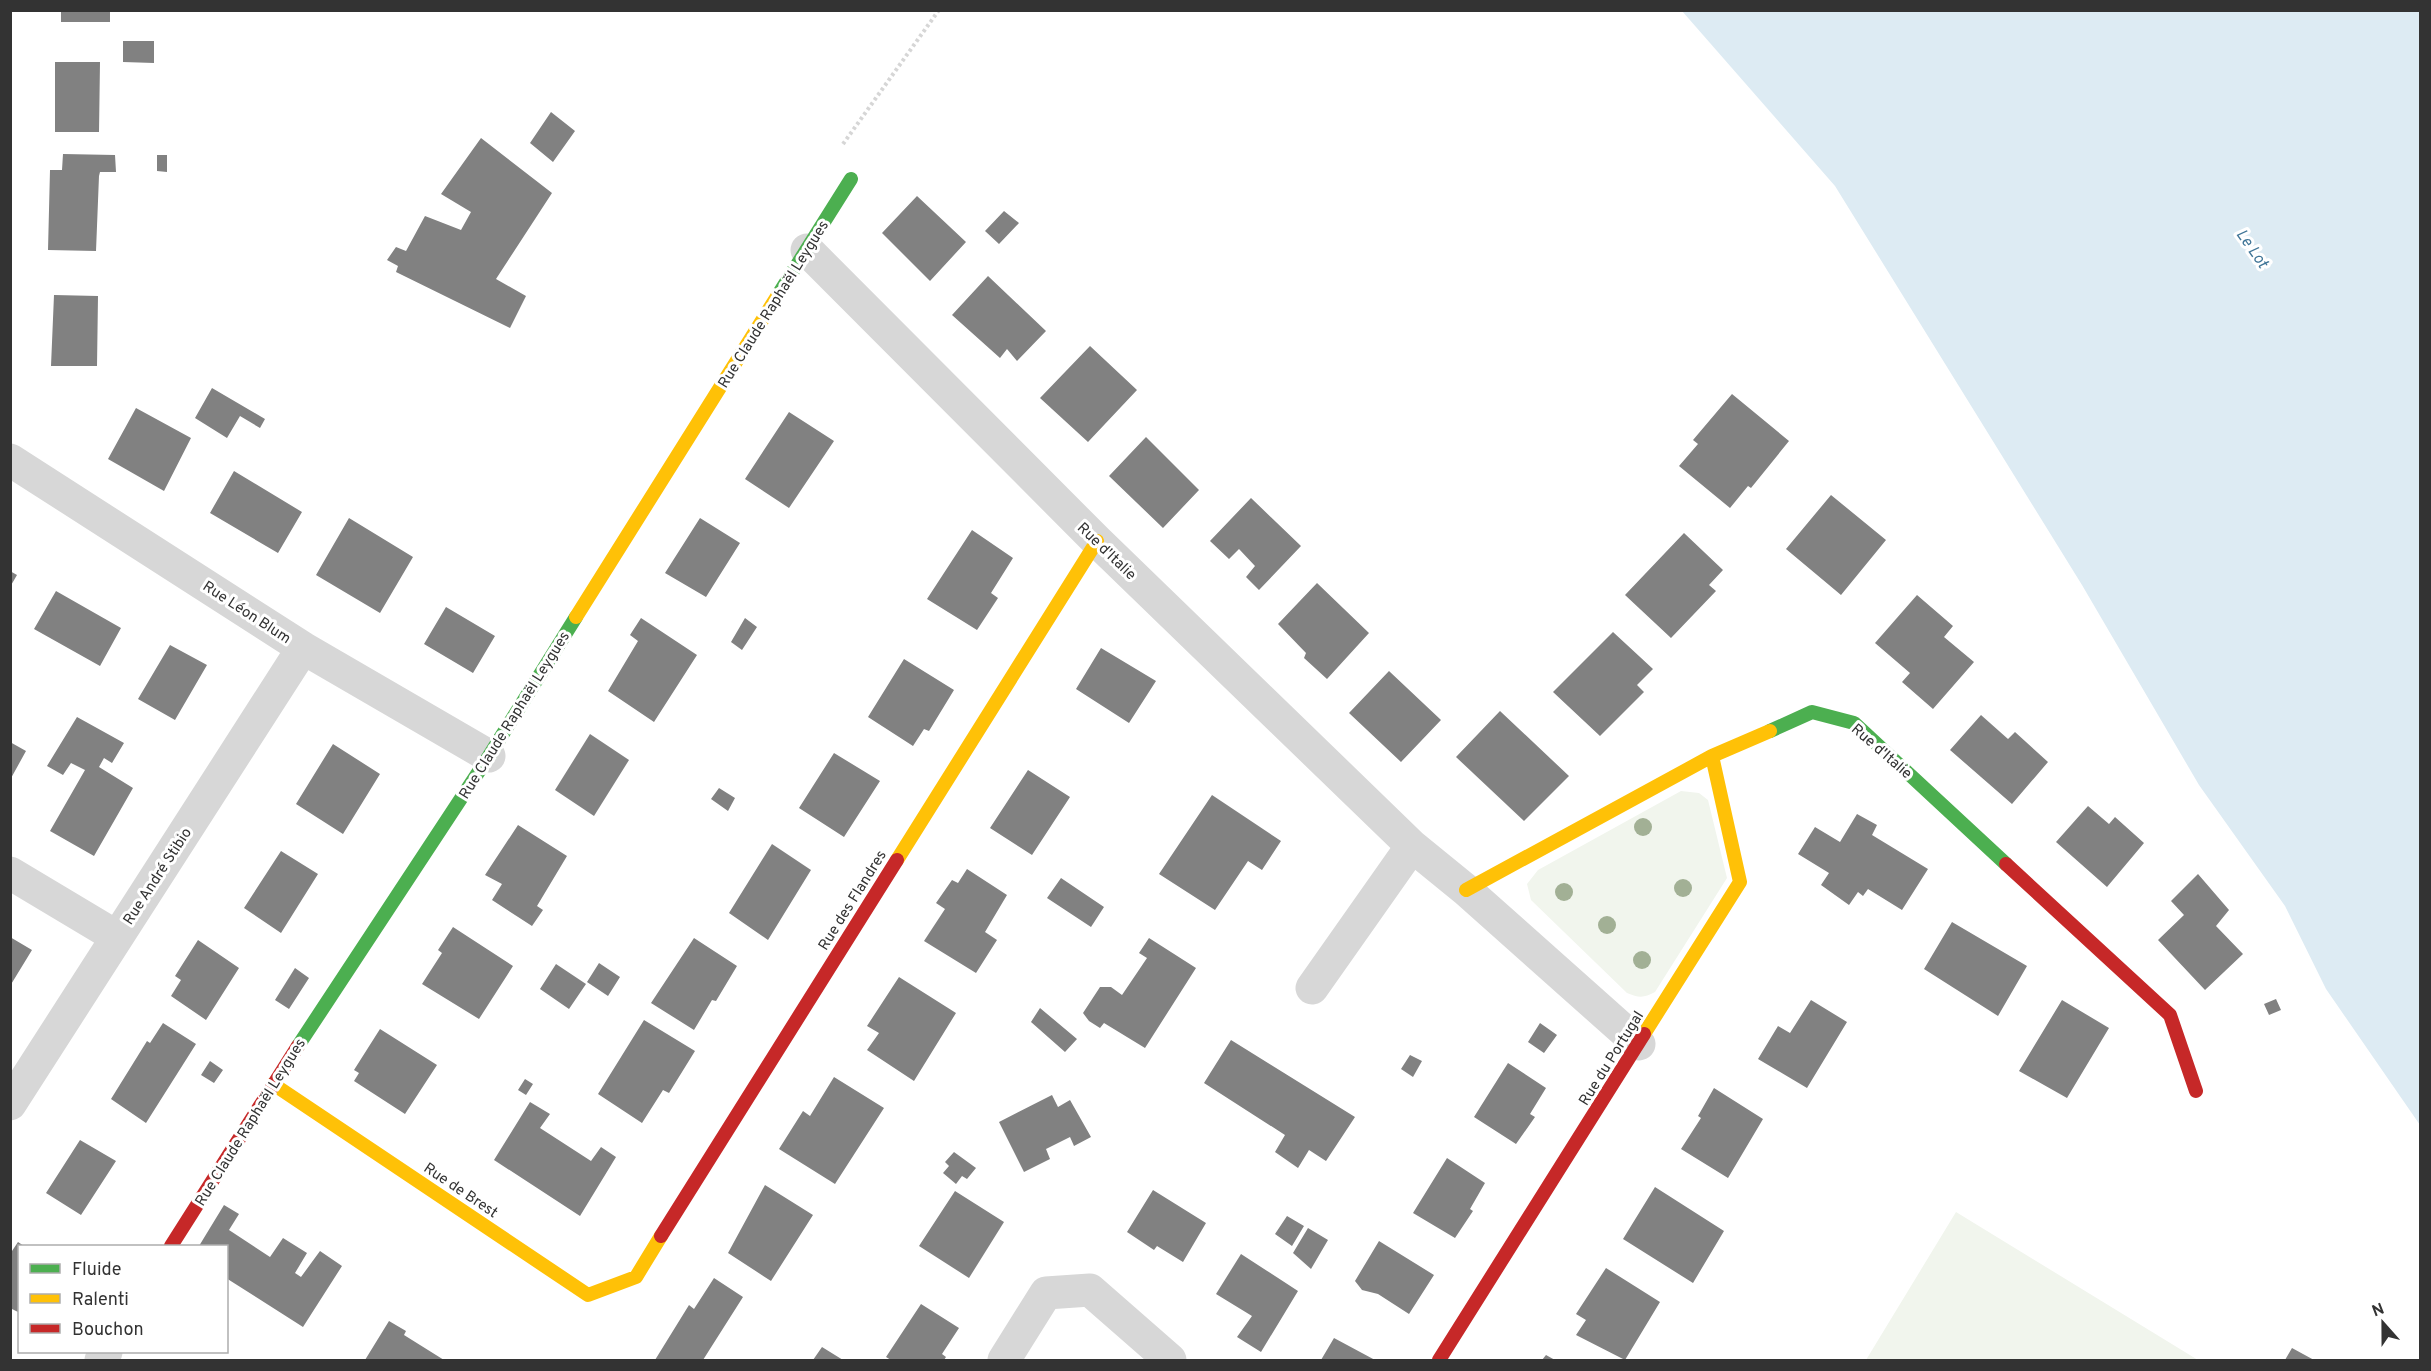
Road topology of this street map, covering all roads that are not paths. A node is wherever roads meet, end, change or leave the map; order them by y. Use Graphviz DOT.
graph roads {
  1 [pos="851,179"];
  2 [pos="807,250"];
  3 [pos="10,460"];
  4 [pos="1097,541"];
  5 [pos="303,648"];
  6 [pos="489,756"];
  7 [pos="1712,756"];
  8 [pos="1412,846"];
  9 [pos="10,873"];
  10 [pos="1466,890"];
  11 [pos="117,937"];
  12 [pos="1312,988"];
  13 [pos="1639,1044"];
  14 [pos="273,1083"];
  15 [pos="2196,1091"];
  16 [pos="10,1104"];
  17 [pos="172,1245"];
  18 [pos="636,1277"];
  19 [pos="1004,1360"];
  20 [pos="1170,1360"];
  21 [pos="1439,1360"];
  1 -- 2 [label="street, Rue Claude Raphaël Leygues"];
  2 -- 4 [label="street, Rue d'Italie"];
  2 -- 6 [label="street, Rue Claude Raphaël Leygues"];
  3 -- 5 [label="street, Rue Léon Blum"];
  4 -- 8 [label="street, Rue d'Italie"];
  4 -- 18 [label="street, Rue des Flandres"];
  5 -- 6 [label="street, Rue Léon Blum"];
  5 -- 11 [label="street, Rue André Stibio"];
  6 -- 14 [label="street, Rue Claude Raphaël Leygues"];
  7 -- 10 [label="street, Rue d'Italie"];
  7 -- 13 [label="street, Rue du Portugal"];
  7 -- 15 [label="street, Rue d'Italie"];
  8 -- 10 [label="street, Rue d'Italie"];
  8 -- 12 [label="street"];
  9 -- 11 [label="street"];
  10 -- 13 [label="street, Rue d'Italie"];
  11 -- 16 [label="street, Rue André Stibio"];
  13 -- 21 [label="street, Rue du Portugal"];
  14 -- 17 [label="street, Rue Claude Raphaël Leygues"];
  14 -- 18 [label="street, Rue de Brest"];
  19 -- 20 [label="street"];
}
